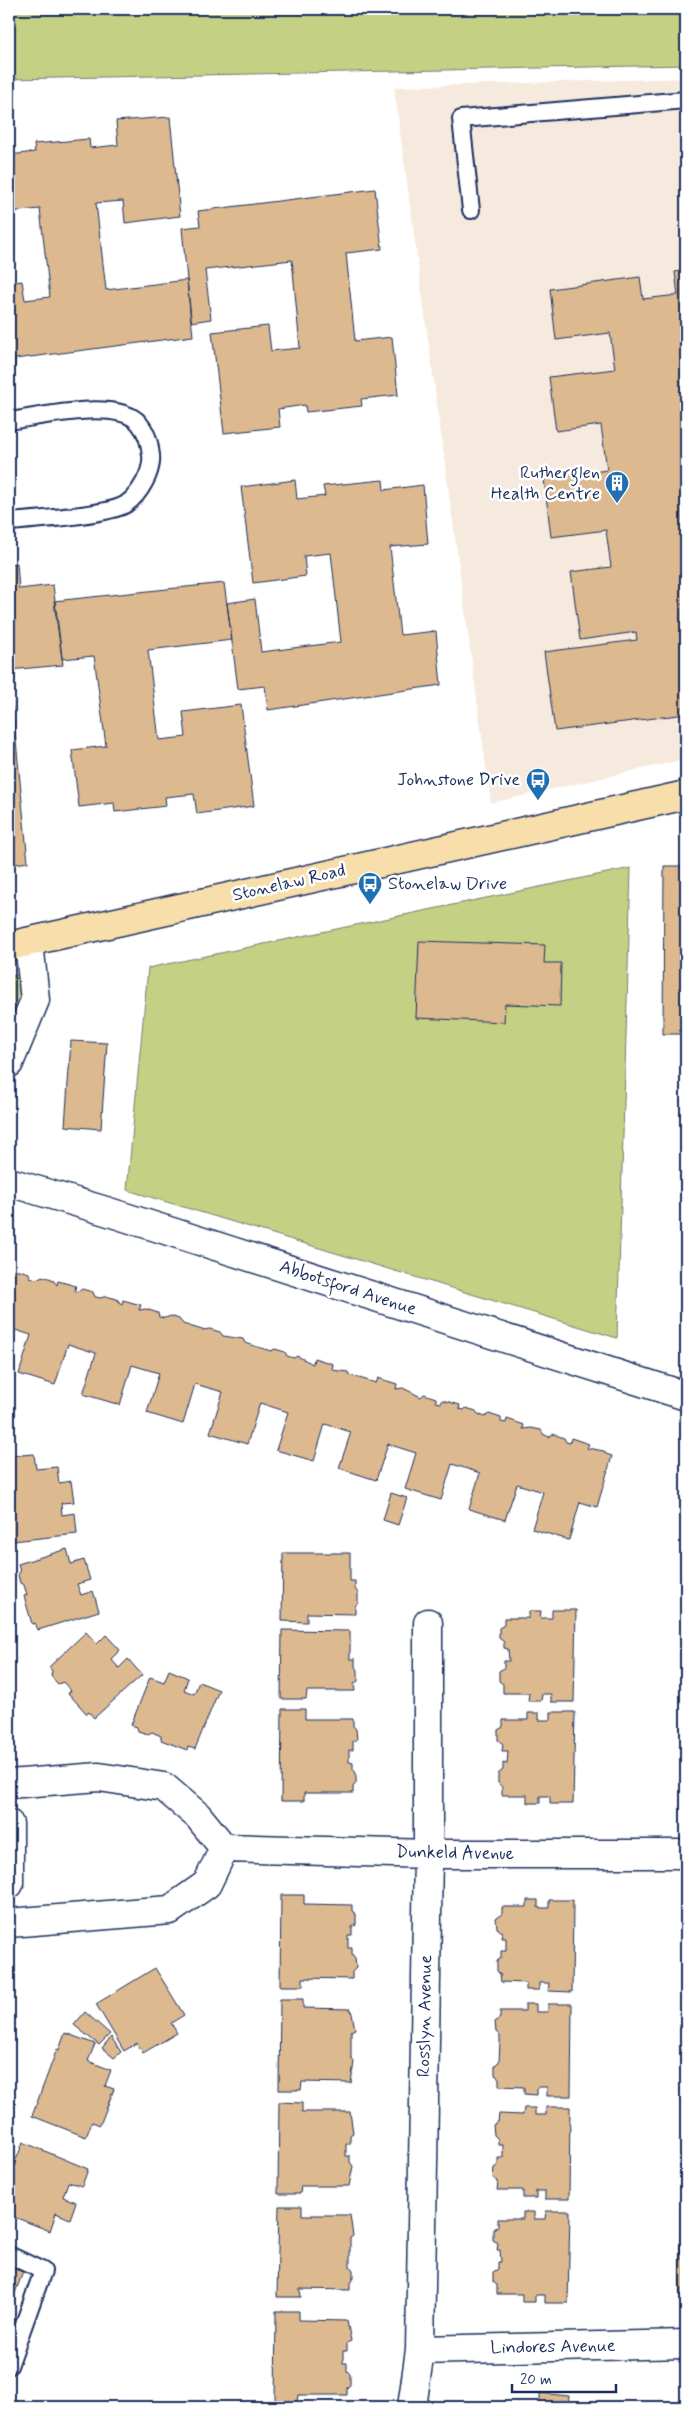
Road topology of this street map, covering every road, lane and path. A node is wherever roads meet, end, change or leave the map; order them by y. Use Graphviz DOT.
graph roads {
  1 [pos="686,100"];
  2 [pos="470,210"];
  3 [pos="9,421"];
  4 [pos="9,522"];
  5 [pos="686,795"];
  6 [pos="19,944"];
  7 [pos="9,1063"];
  8 [pos="9,1182"];
  9 [pos="686,1396"];
  10 [pos="428,1623"];
  11 [pos="9,1784"];
  12 [pos="9,1824"];
  13 [pos="224,1848"];
  14 [pos="428,1854"];
  15 [pos="686,1854"];
  16 [pos="9,1884"];
  17 [pos="9,1924"];
  18 [pos="9,2255"];
  19 [pos="686,2344"];
  20 [pos="420,2350"];
  21 [pos="9,2366"];
  22 [pos="412,2407"];
  1 -- 2 [label="lane"];
  3 -- 4 [label="lane"];
  5 -- 6 [label="main road, Stonelaw Road"];
  6 -- 7 [label="street"];
  8 -- 9 [label="street, Abbotsford Avenue"];
  10 -- 14 [label="street, Rosslyn Avenue"];
  11 -- 13 [label="street"];
  12 -- 16 [label="street"];
  13 -- 14 [label="street, Dunkeld Avenue"];
  13 -- 17 [label="street"];
  14 -- 15 [label="street, Dunkeld Avenue"];
  14 -- 20 [label="street, Rosslyn Avenue"];
  18 -- 21 [label="lane"];
  19 -- 20 [label="street, Lindores Avenue"];
  20 -- 22 [label="street, Rosslyn Avenue"];
}
